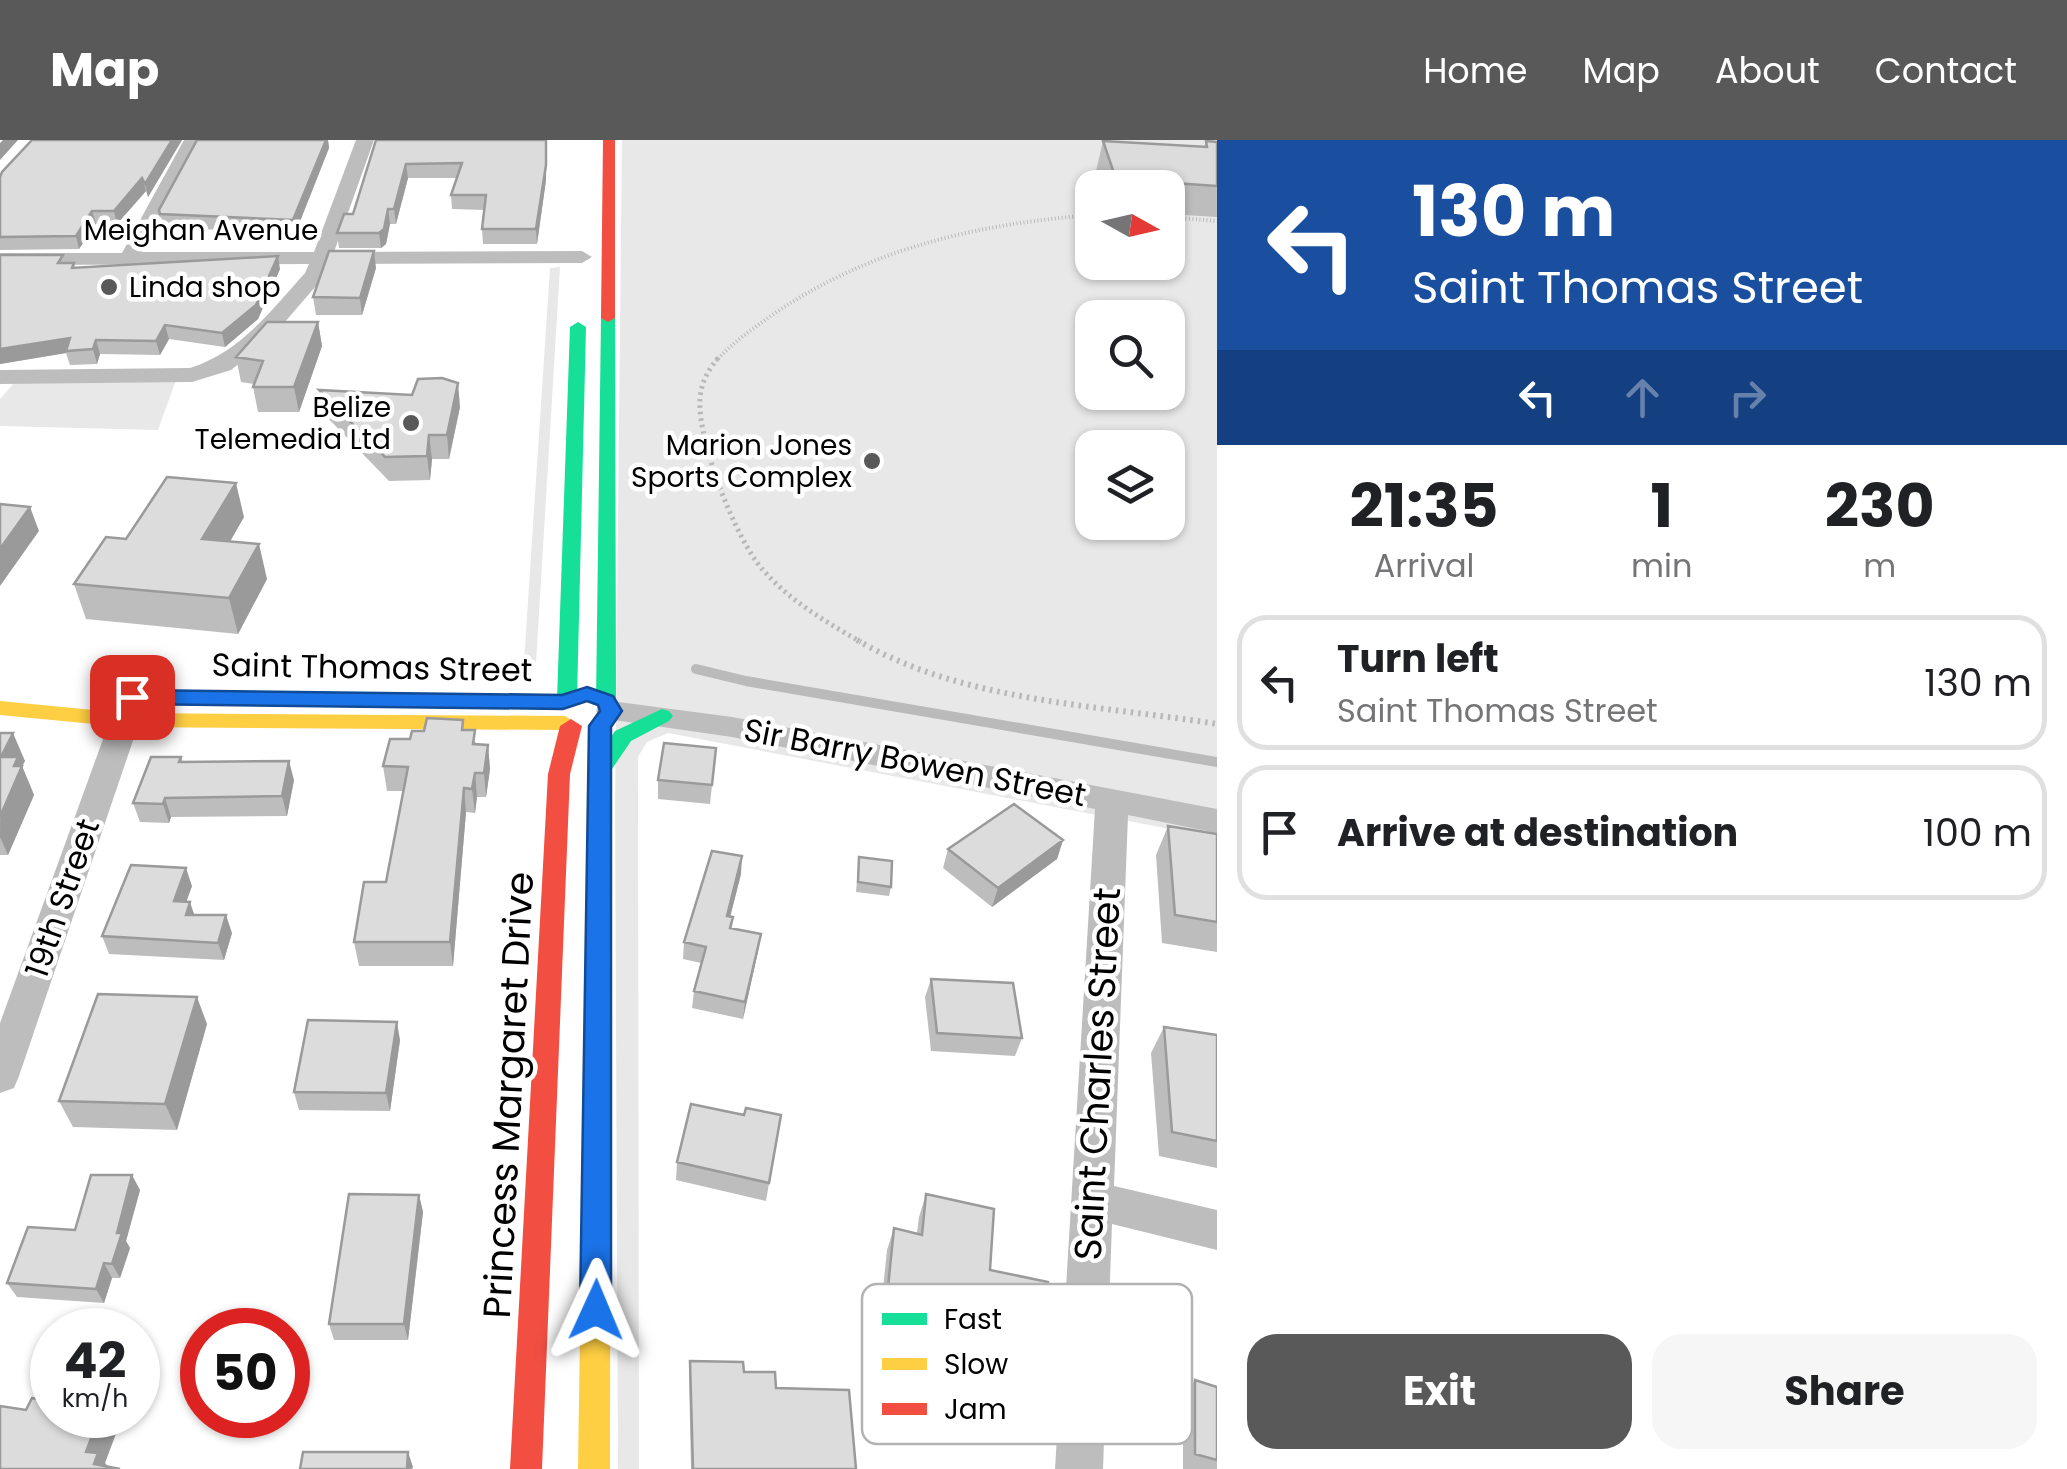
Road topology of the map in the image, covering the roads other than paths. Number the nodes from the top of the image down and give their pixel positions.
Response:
1 (193, 140) edge
2 (365, 140) edge
3 (588, 140) edge
4 (609, 140) edge
5 (585, 194) dead end
6 (583, 230) dead end
7 (323, 256) junction
8 (0, 258) edge
9 (130, 258) junction
10 (581, 276) junction
11 (0, 377) edge
12 (0, 692) edge
13 (566, 713) junction
14 (606, 713) junction
15 (662, 716) junction
16 (124, 720) junction
17 (602, 766) junction
18 (1112, 800) junction
19 (1217, 820) edge
20 (16, 987) edge
21 (0, 1076) edge
22 (1090, 1199) junction
23 (1217, 1230) edge
24 (1086, 1284) edge
25 (1079, 1444) edge
26 (526, 1469) edge
27 (594, 1469) edge
28 (1078, 1469) edge

1 - 9 street
2 - 7 street
3 - 5 main road
4 - 14 main road
6 - 10 main road, Princess Margaret Drive
7 - 9 street, Meighan Avenue
7 - 10 street, Meighan Avenue
7 - 11 street
8 - 9 street, Meighan Avenue
10 - 13 main road, Princess Margaret Drive
12 - 13 main road, Saint Thomas Street
12 - 16 main road, Saint Thomas Street
13 - 14 main road
13 - 14 main road
13 - 16 main road, Saint Thomas Street
13 - 26 main road, Princess Margaret Drive
14 - 15 street, Sir Barry Bowen Street
14 - 17 main road
15 - 17 main road
15 - 18 street, Sir Barry Bowen Street
16 - 20 street, 19th Street
17 - 27 main road
18 - 19 street, Sir Barry Bowen Street
18 - 22 street, Saint Charles Street
20 - 21 street, 19th Street
22 - 23 street
22 - 24 street, Saint Charles Street
25 - 28 street, Saint Charles Street

